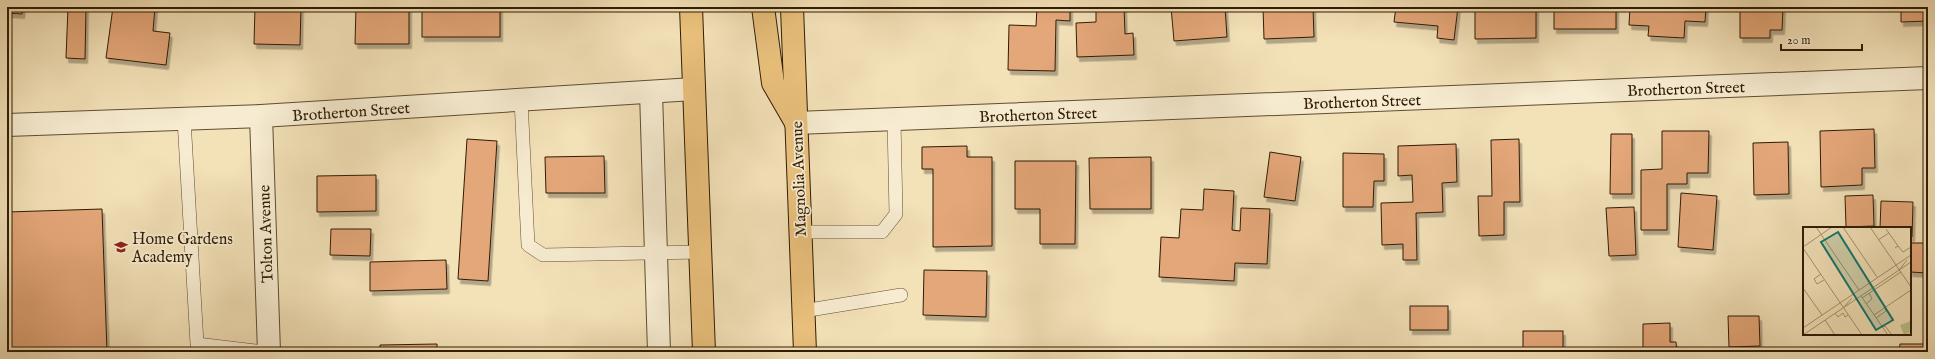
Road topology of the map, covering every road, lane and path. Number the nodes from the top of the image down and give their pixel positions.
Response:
1 (691, 7) edge
2 (763, 7) edge
3 (792, 7) edge
4 (1928, 78) edge
5 (694, 89) junction
6 (651, 92) junction
7 (521, 100) junction
8 (261, 116) junction
9 (184, 119) junction
10 (894, 120) junction
11 (796, 123) junction
12 (7, 125) edge
13 (800, 232) junction
14 (700, 252) junction
15 (656, 253) junction
16 (901, 295) dead end
17 (803, 311) junction
18 (264, 352) edge
19 (268, 352) edge
20 (659, 352) edge
21 (704, 352) edge
22 (805, 352) edge

1 - 5 main road
2 - 11 main road
3 - 11 main road, Magnolia Avenue
4 - 10 street, Brotherton Street
5 - 6 street, Brotherton Street
5 - 14 main road
6 - 7 street, Brotherton Street
6 - 15 street
7 - 8 street, Brotherton Street
7 - 15 lane
8 - 9 street, Brotherton Street
8 - 19 street, Tolton Avenue
9 - 12 street, Brotherton Street
9 - 18 lane
10 - 11 street, Brotherton Street
10 - 13 lane
11 - 13 main road, Magnolia Avenue
13 - 17 main road, Magnolia Avenue
14 - 15 lane
14 - 21 main road
15 - 20 street
16 - 17 lane
17 - 22 main road, Magnolia Avenue

